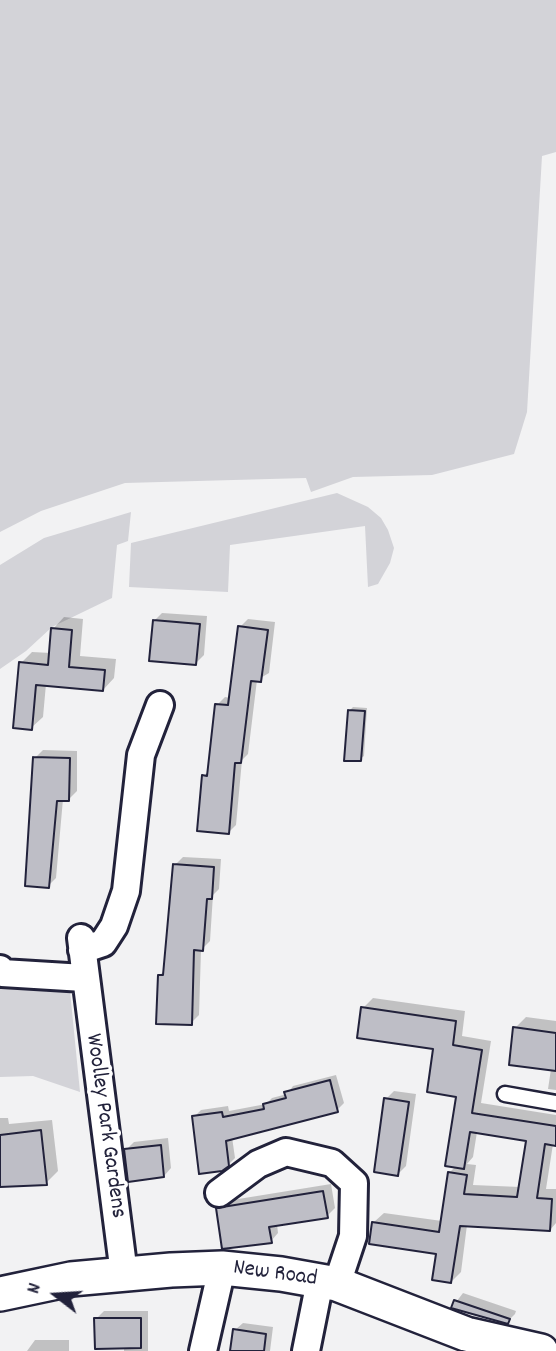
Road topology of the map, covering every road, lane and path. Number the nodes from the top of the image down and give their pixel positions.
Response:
1 (160, 705) dead end
2 (0, 969) edge
3 (85, 978) junction
4 (505, 1094) dead end
5 (556, 1103) edge
6 (219, 1193) dead end
7 (222, 1268) junction
8 (124, 1274) junction
9 (328, 1282) junction
10 (0, 1294) edge
11 (203, 1351) edge
12 (306, 1351) edge
13 (541, 1351) edge

1 - 3 street, Woolley Park Gardens
2 - 3 street
3 - 8 street, Woolley Park Gardens
4 - 5 lane
6 - 9 street
7 - 8 street, New Road
7 - 9 street, New Road
7 - 11 street
8 - 10 street, New Road
9 - 12 street
9 - 13 street, New Road

